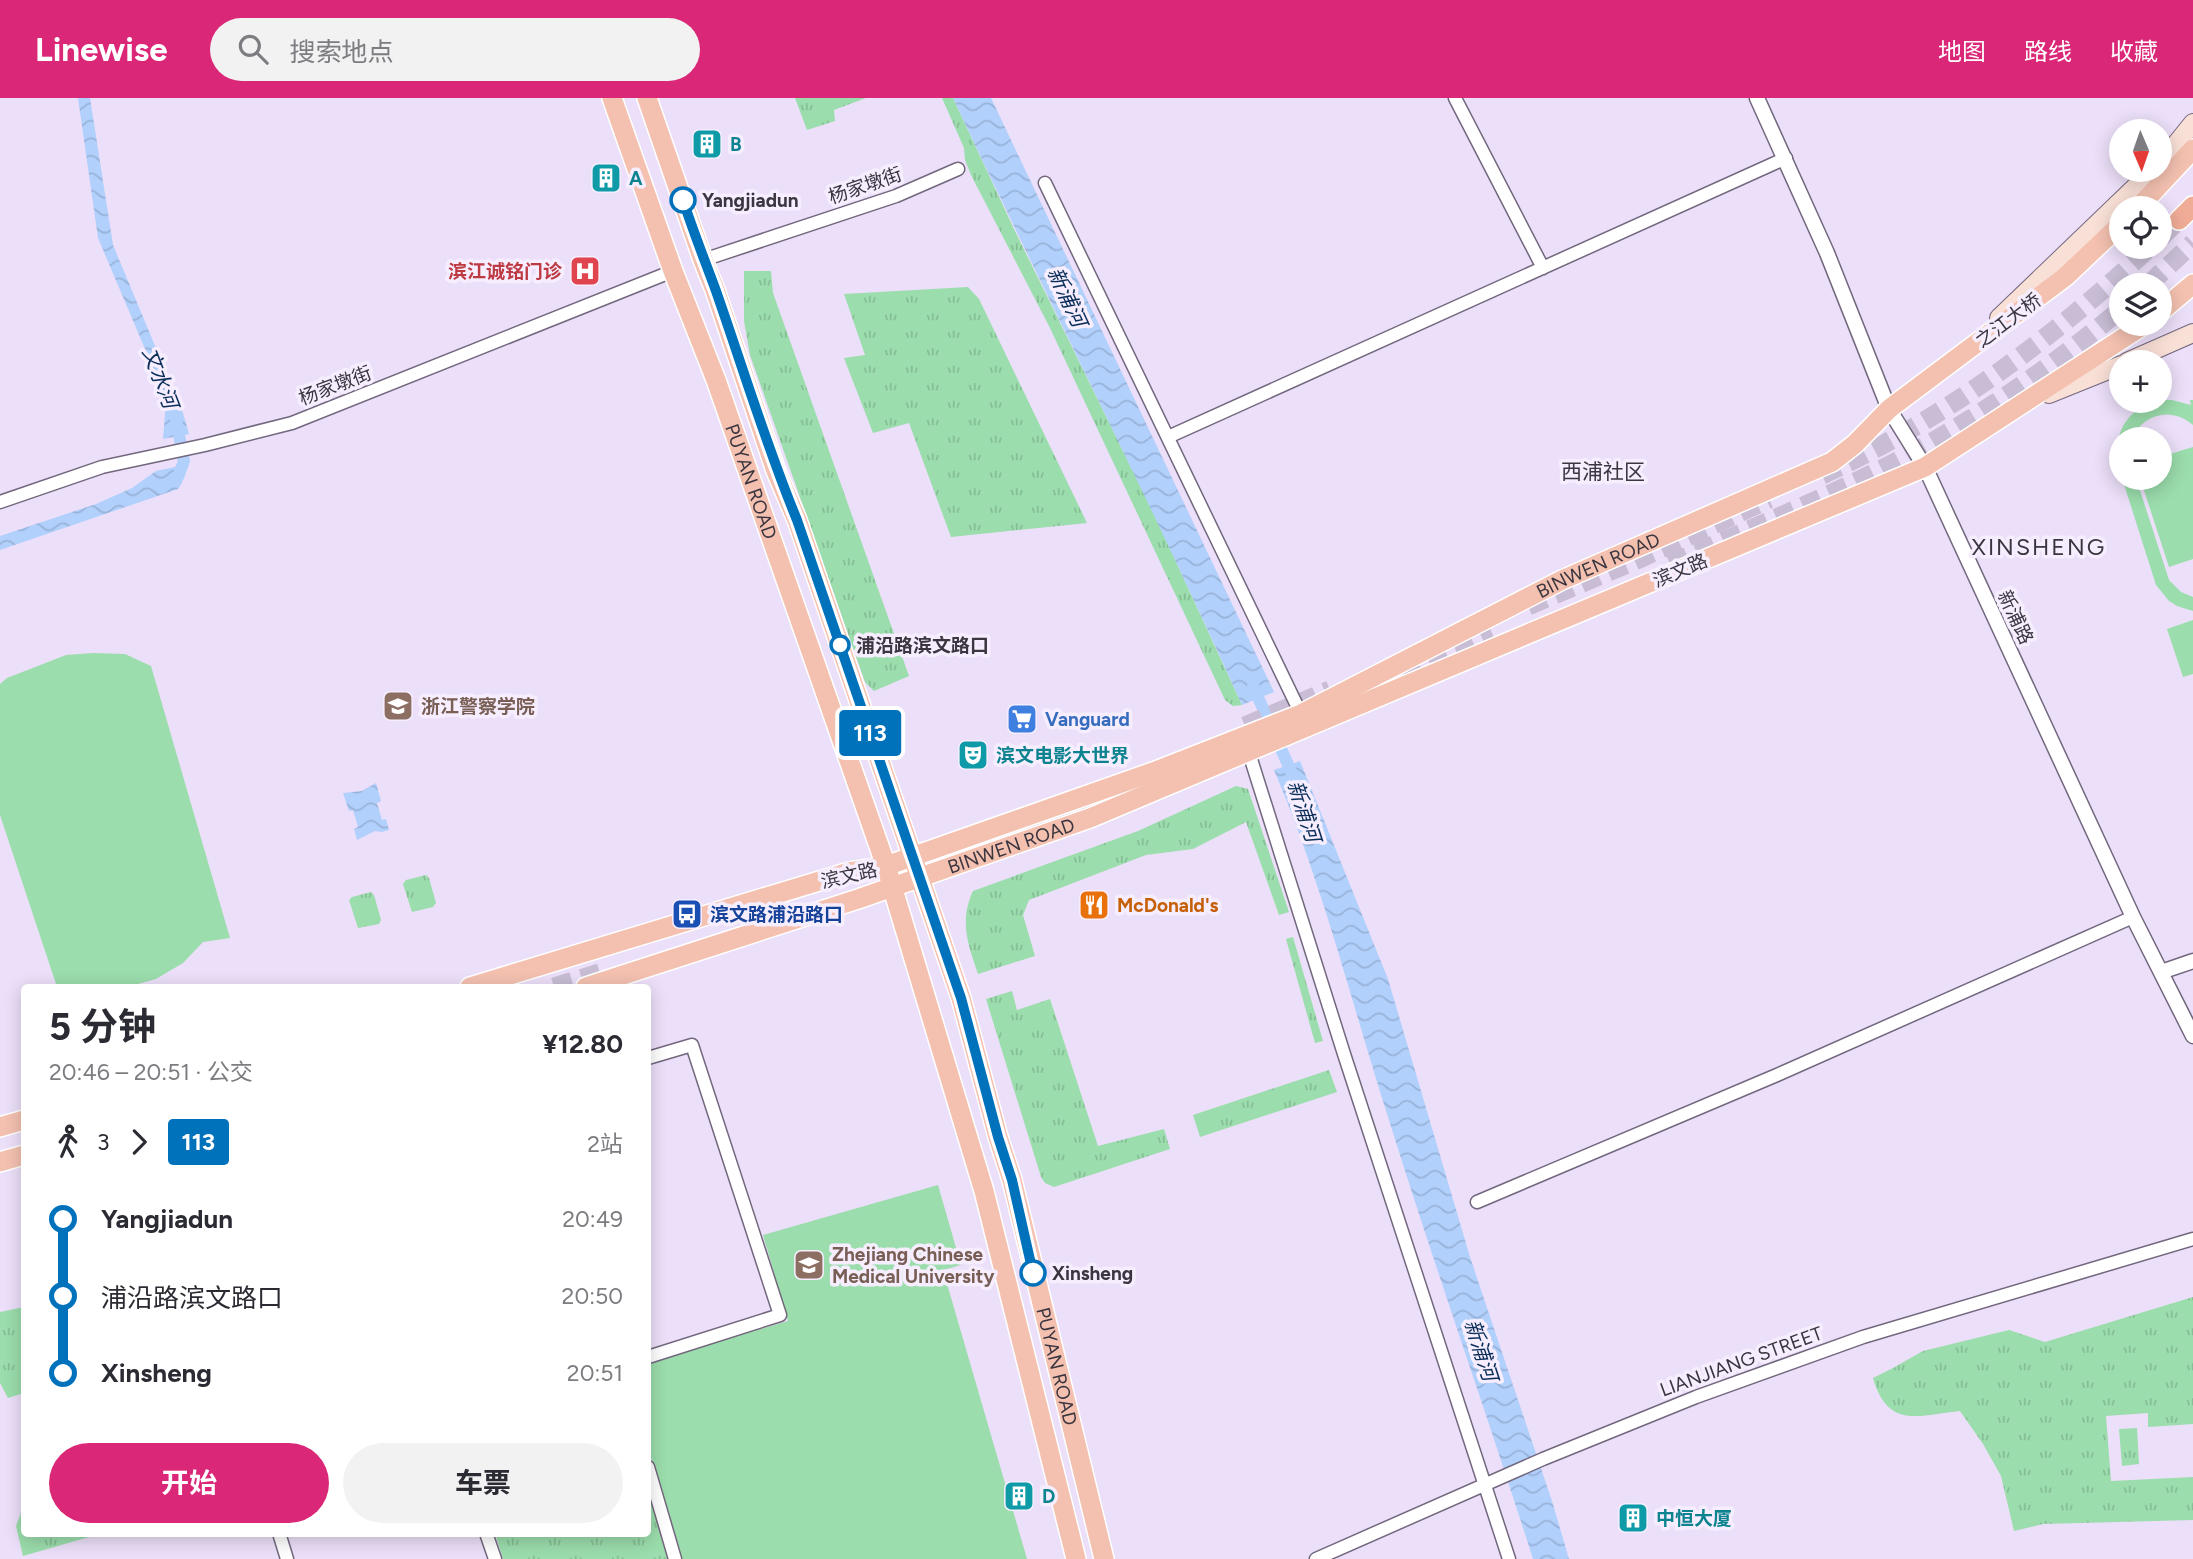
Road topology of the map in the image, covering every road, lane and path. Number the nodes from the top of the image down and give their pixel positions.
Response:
1 (612, 98) edge
2 (647, 98) edge
3 (1455, 98) edge
4 (1758, 98) edge
5 (2193, 123) edge
6 (2172, 149) edge
7 (2193, 149) edge
8 (1786, 158) junction
9 (958, 169) dead end
10 (2140, 182) edge
11 (1045, 183) dead end
12 (2149, 196) edge
13 (2193, 200) edge
14 (2186, 213) tunnel mouth
15 (2109, 235) edge
16 (703, 260) junction
17 (1543, 268) junction
18 (673, 271) junction
19 (2193, 284) edge
20 (2172, 302) edge
21 (2193, 333) edge
22 (2128, 336) edge
23 (2154, 350) edge
24 (1955, 360) junction
25 (2109, 370) edge
26 (1889, 409) junction
27 (1994, 424) junction
28 (1168, 437) junction
29 (1925, 467) junction
30 (0, 502) edge
31 (1303, 722) junction
32 (1239, 751) junction
33 (913, 857) junction
34 (886, 866) junction
35 (920, 877) junction
36 (891, 888) junction
37 (2133, 917) junction
38 (2193, 961) edge
39 (2161, 972) junction
40 (480, 984) edge
41 (595, 984) tunnel mouth
42 (2193, 1036) edge
43 (651, 1057) edge
44 (21, 1120) edge
45 (0, 1127) edge
46 (21, 1156) edge
47 (0, 1162) edge
48 (1477, 1202) dead end
49 (2193, 1239) edge
50 (651, 1356) edge
51 (651, 1476) edge
52 (1489, 1484) junction
53 (280, 1537) edge
54 (487, 1537) edge
55 (287, 1559) edge
56 (495, 1559) edge
57 (676, 1559) edge
58 (1076, 1559) edge
59 (1104, 1559) edge
60 (1317, 1559) edge
61 (1509, 1559) edge

1 - 18 main road, PUYAN ROAD
2 - 16 main road, PUYAN ROAD
3 - 17 street
4 - 8 street, 新浦路
5 - 6 main road
7 - 12 main road
8 - 17 street
8 - 26 street, 新浦路
9 - 16 street, 杨家墩街
10 - 24 main road
11 - 28 street
13 - 14 main road
15 - 24 main road, 之江大桥
16 - 33 main road, PUYAN ROAD
17 - 28 street
18 - 30 street, 杨家墩街
18 - 34 main road, PUYAN ROAD
19 - 20 main road
21 - 23 main road
22 - 27 main road
24 - 26 main road, 之江大桥
25 - 27 main road, 滨文路
26 - 29 street, 新浦路
26 - 31 main road, BINWEN ROAD
27 - 29 main road, 滨文路
28 - 31 street
29 - 31 main road, 滨文路
29 - 37 street, 新浦路
31 - 32 main road, 滨文路
32 - 33 main road, 滨文路
32 - 35 main road, BINWEN ROAD
32 - 52 street
33 - 34 main road, 滨文路
33 - 35 main road, PUYAN ROAD
34 - 36 main road, PUYAN ROAD
34 - 40 main road, 滨文路
35 - 36 main road, BINWEN ROAD
35 - 59 main road, PUYAN ROAD
36 - 41 main road, BINWEN ROAD
36 - 58 main road, PUYAN ROAD
37 - 39 street, 新浦路
37 - 48 street
38 - 39 street
39 - 42 street, 新浦路
43 - 50 street
44 - 45 main road
46 - 47 main road
49 - 52 street, LIANJIANG STREET
51 - 57 street
52 - 60 street, LIANJIANG STREET
52 - 61 street
53 - 55 street
54 - 56 street

